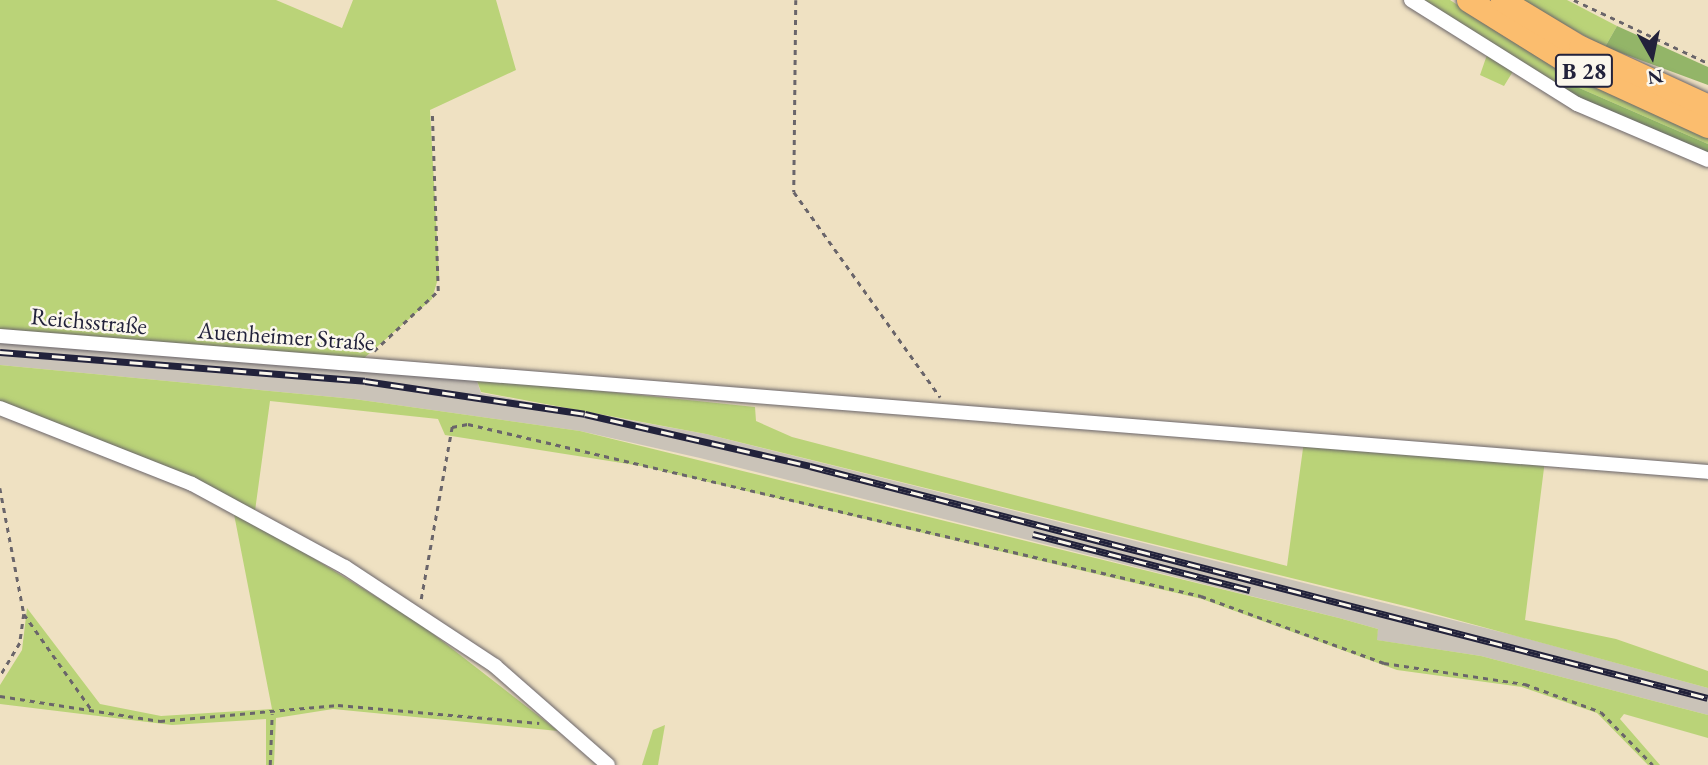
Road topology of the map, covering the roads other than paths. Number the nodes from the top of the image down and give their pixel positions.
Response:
1 (1411, 0) edge
2 (1468, 0) edge
3 (1502, 0) edge
4 (1630, 72) junction
5 (1708, 93) edge
6 (1708, 106) edge
7 (1708, 126) edge
8 (1708, 160) edge
9 (0, 336) edge
10 (174, 351) joint
11 (0, 408) edge
12 (1708, 472) edge
13 (608, 765) edge

1 - 8 street
2 - 7 highway, B 28
3 - 4 highway, B 28
4 - 5 highway
4 - 6 highway, B 28
9 - 10 street, Reichsstraße
10 - 12 street, Auenheimer Straße
11 - 13 street

